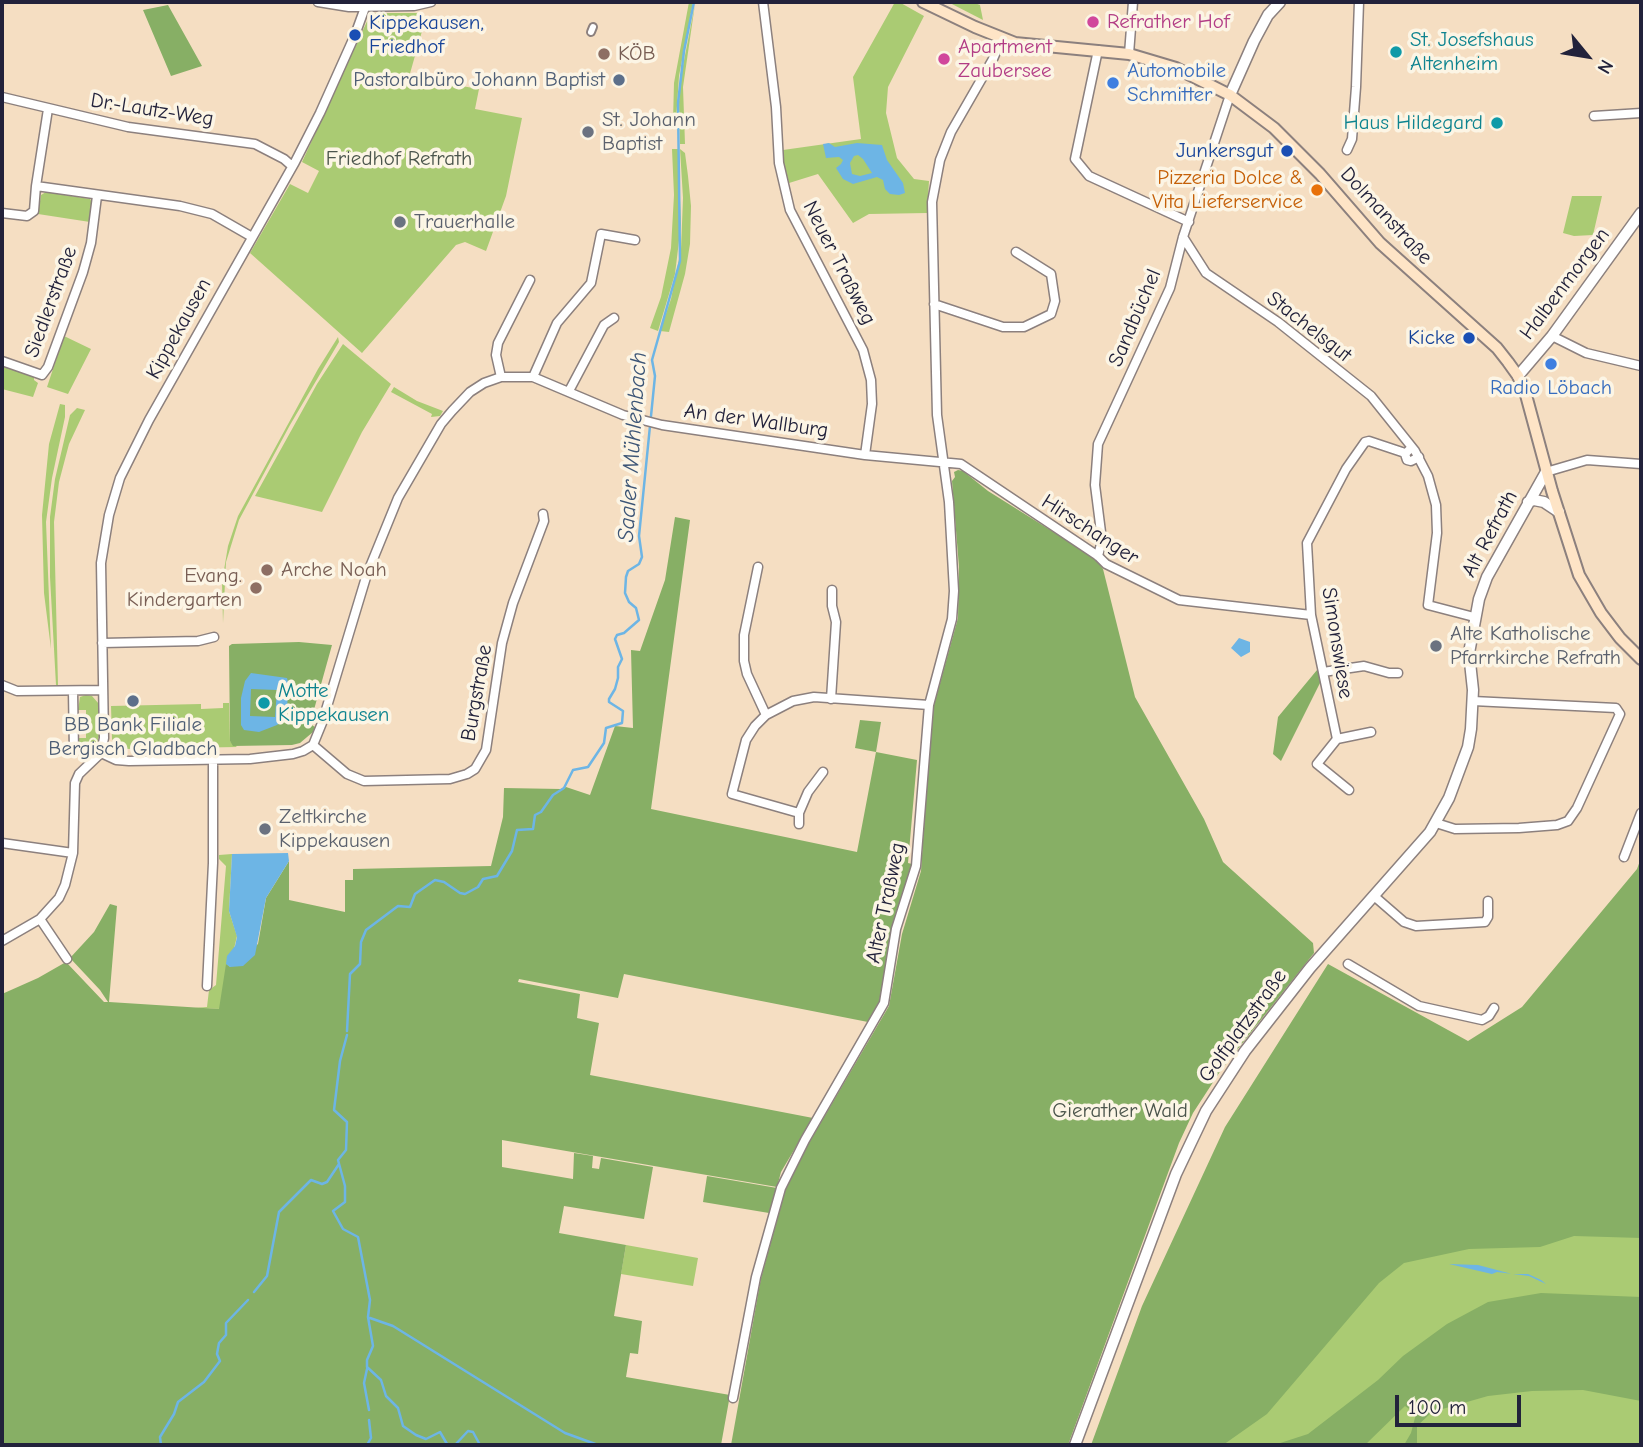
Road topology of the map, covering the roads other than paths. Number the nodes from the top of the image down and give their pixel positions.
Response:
1 (318, 2) edge
2 (431, 2) edge
3 (763, 2) edge
4 (923, 2) edge
5 (1133, 2) edge
6 (1280, 2) edge
7 (1359, 2) edge
8 (366, 4) edge
9 (1002, 38) junction
10 (1098, 50) junction
11 (1129, 54) junction
12 (1230, 95) junction
13 (2, 97) edge
14 (48, 109) junction
15 (1641, 113) edge
16 (1594, 116) dead end
17 (1348, 149) dead end
18 (292, 166) junction
19 (36, 186) junction
20 (97, 196) junction
21 (2, 213) edge
22 (1641, 213) edge
23 (1189, 222) junction
24 (252, 237) junction
25 (1183, 237) junction
26 (635, 240) dead end
27 (1016, 252) dead end
28 (530, 280) dead end
29 (934, 304) junction
30 (614, 318) dead end
31 (1552, 336) junction
32 (2, 361) edge
33 (1641, 366) edge
34 (1518, 376) junction
35 (501, 377) junction
36 (533, 377) junction
37 (569, 391) junction
38 (1409, 450) junction
39 (865, 455) junction
40 (944, 462) junction
41 (1641, 464) edge
42 (1546, 472) junction
43 (1528, 502) junction
44 (1559, 512) junction
45 (543, 514) dead end
46 (1098, 556) junction
47 (758, 567) dead end
48 (832, 590) dead end
49 (1311, 615) junction
50 (1474, 617) junction
51 (214, 637) dead end
52 (102, 643) junction
53 (1641, 659) edge
54 (1322, 672) junction
55 (1398, 673) dead end
56 (2, 685) edge
57 (103, 690) junction
58 (73, 691) junction
59 (831, 699) junction
60 (1473, 701) junction
61 (929, 705) junction
62 (766, 715) junction
63 (1371, 732) dead end
64 (1337, 740) junction
65 (313, 745) junction
66 (74, 752) dead end
67 (101, 753) junction
68 (213, 759) junction
69 (823, 772) dead end
70 (1349, 790) dead end
71 (799, 813) junction
72 (1641, 813) edge
73 (799, 824) dead end
74 (1436, 824) junction
75 (2, 843) edge
76 (73, 853) junction
77 (1624, 857) dead end
78 (1374, 896) junction
79 (1488, 901) dead end
80 (40, 919) junction
81 (2, 941) edge
82 (67, 959) dead end
83 (1348, 964) dead end
84 (207, 986) dead end
85 (1494, 1009) dead end
86 (733, 1398) dead end
87 (1075, 1445) edge

1 - 8 street
2 - 8 street
3 - 39 street, Neuer Traßweg
4 - 9 main road, Dolmanstraße
5 - 11 street
6 - 12 street
7 - 17 street
8 - 18 street, Kippekausen
9 - 10 main road, Dolmanstraße
9 - 29 street, Alter Traßweg
10 - 11 main road, Dolmanstraße
10 - 23 street
11 - 12 main road, Dolmanstraße
12 - 23 street, Sandbüchel
12 - 34 main road, Dolmanstraße
13 - 14 street, Dr.-Lautz-Weg
14 - 18 street, Dr.-Lautz-Weg
14 - 19 street
15 - 16 street
18 - 24 street, Kippekausen
19 - 20 street
19 - 21 street
20 - 24 street
20 - 32 street, Siedlerstraße
22 - 31 street, Halbenmorgen
23 - 25 street, Sandbüchel
24 - 52 street, Kippekausen
25 - 38 street, Stachelsgut
25 - 46 street, Sandbüchel
26 - 36 street
27 - 29 street
28 - 35 street
29 - 40 street, Alter Traßweg
30 - 37 street
31 - 33 street
31 - 34 street, Halbenmorgen
34 - 42 main road, Dolmanstraße
35 - 36 street, An der Wallburg
35 - 65 street, An der Wallburg
36 - 37 street, An der Wallburg
37 - 39 street, An der Wallburg
38 - 49 street, Simonswiese
38 - 50 street, Stachelsgut
39 - 40 street, An der Wallburg
40 - 46 street, Hirschanger
40 - 61 street, Alter Traßweg
41 - 42 street
42 - 43 street, Alt Refrath
42 - 44 main road, Dolmanstraße
43 - 44 street
43 - 50 street, Alt Refrath
44 - 53 main road, Dolmanstraße
45 - 65 street, Burgstraße
46 - 49 street, Hirschanger
47 - 62 street
48 - 59 street
49 - 54 street, Simonswiese
50 - 60 street, Alt Refrath
51 - 52 street
52 - 57 street, Kippekausen
54 - 55 street
54 - 64 street, Simonswiese
56 - 58 street
57 - 58 street
57 - 67 street, Kippekausen
58 - 66 street
59 - 61 street
59 - 62 street
60 - 74 street, Golfplatzstraße
60 - 74 street
61 - 86 street, Alter Traßweg
62 - 71 street
63 - 64 street
64 - 70 street
65 - 68 street
67 - 68 street
67 - 76 street
68 - 84 street
69 - 71 street
71 - 73 street
72 - 77 street
74 - 78 street, Golfplatzstraße
75 - 76 street
76 - 80 street
78 - 79 street
78 - 87 street, Golfplatzstraße
80 - 81 street
80 - 82 street
83 - 85 street

